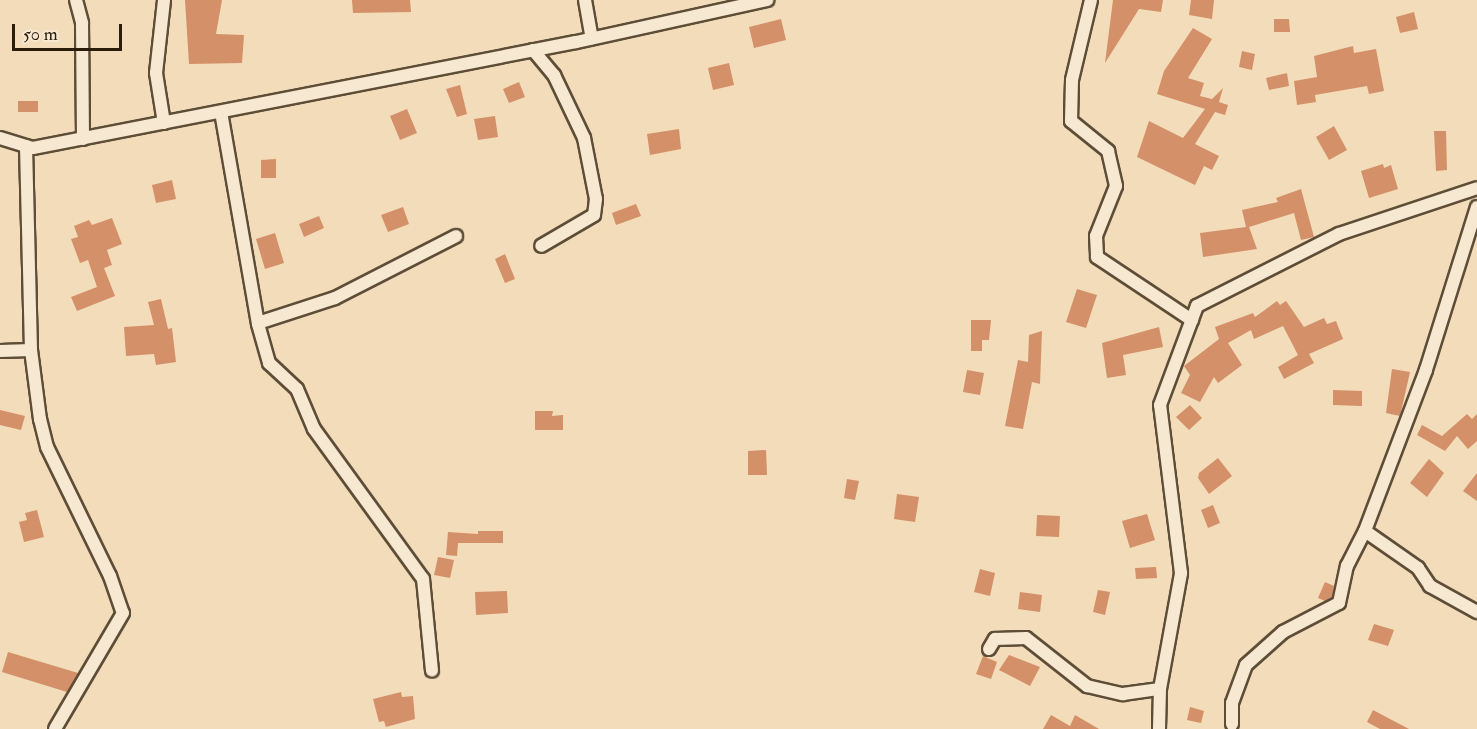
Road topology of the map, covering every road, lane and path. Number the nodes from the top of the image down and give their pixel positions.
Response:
1 (76, 0) edge
2 (164, 0) edge
3 (585, 0) edge
4 (767, 0) edge
5 (1091, 0) edge
6 (592, 38) junction
7 (533, 50) junction
8 (221, 111) junction
9 (164, 123) junction
10 (0, 138) edge
11 (83, 139) junction
12 (26, 146) junction
13 (1477, 188) edge
14 (1477, 207) edge
15 (456, 236) dead end
16 (541, 246) dead end
17 (1192, 320) junction
18 (258, 323) junction
19 (31, 350) junction
20 (0, 351) edge
21 (1365, 531) junction
22 (1477, 612) edge
23 (989, 649) dead end
24 (432, 671) dead end
25 (1160, 689) junction
26 (1232, 724) dead end
27 (55, 729) edge
28 (1159, 729) edge

1 - 11 street
2 - 9 street
3 - 6 street
4 - 6 street
5 - 17 street
6 - 7 street
7 - 8 street
7 - 16 street
8 - 9 street
8 - 18 street
9 - 11 street
10 - 12 street
11 - 12 street
12 - 19 street
13 - 17 street
14 - 21 street
15 - 18 street
17 - 25 street
18 - 24 street
19 - 20 street
19 - 27 street
21 - 22 street
21 - 26 street
23 - 25 street
25 - 28 street

